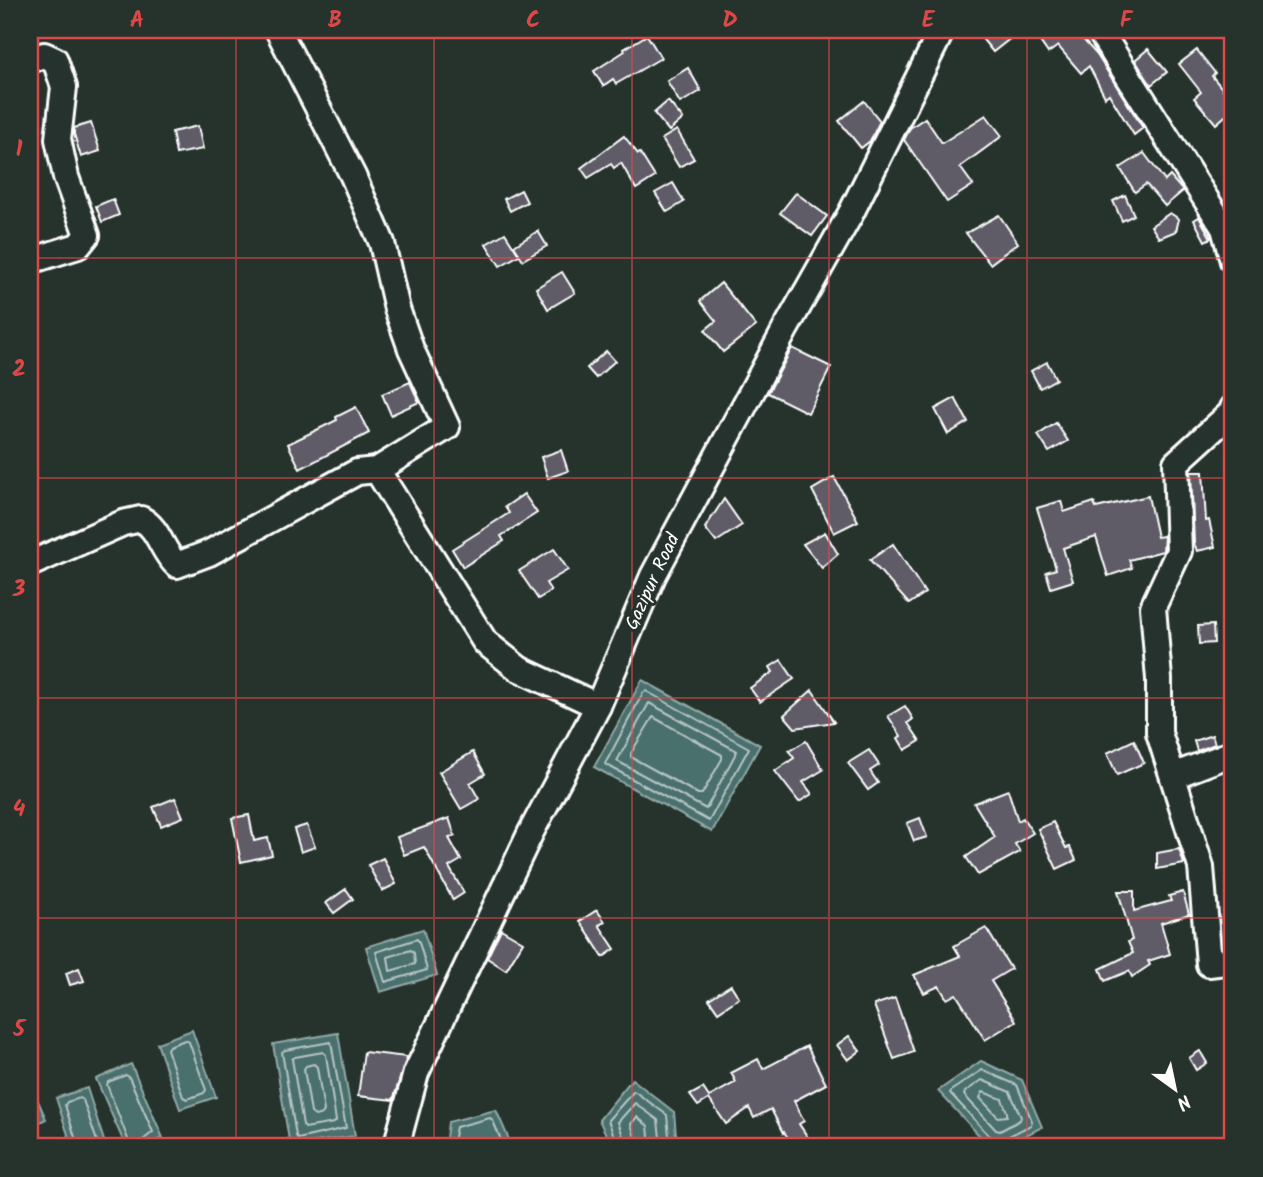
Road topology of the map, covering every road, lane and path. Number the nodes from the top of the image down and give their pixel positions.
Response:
1 (278, 30) edge
2 (942, 30) edge
3 (1099, 30) edge
4 (30, 60) edge
5 (30, 261) edge
6 (1233, 261) edge
7 (1233, 408) edge
8 (377, 470) junction
9 (30, 564) edge
10 (598, 706) junction
11 (1233, 753) edge
12 (1173, 776) junction
13 (1233, 961) edge
14 (396, 1147) edge

1 - 8 street
2 - 10 street, Gazipur Road
3 - 6 street
4 - 5 street
7 - 12 street
8 - 9 street
8 - 10 street
10 - 14 street, Gazipur Road
11 - 12 street
12 - 13 street

